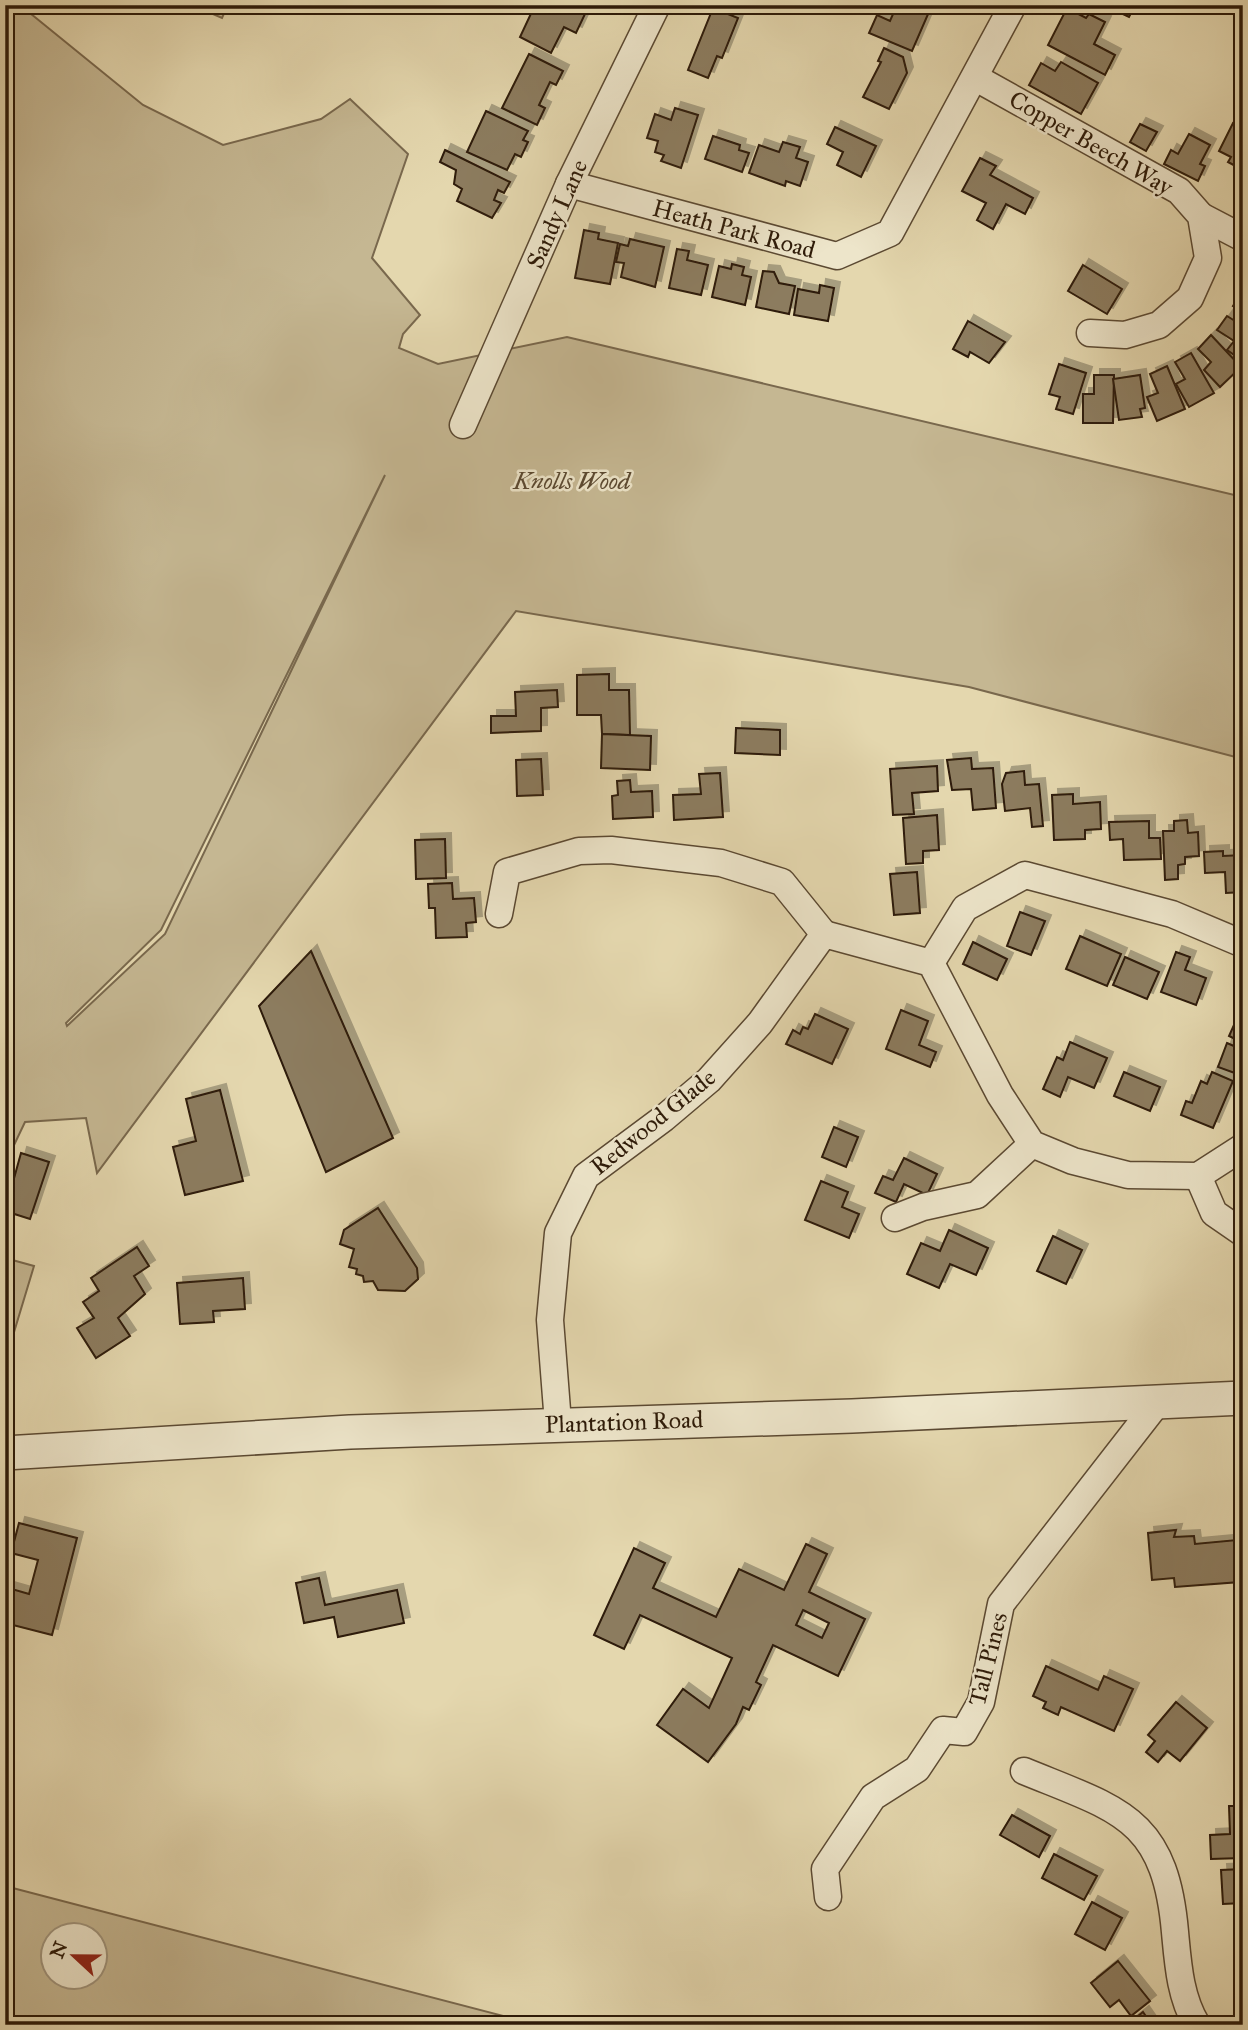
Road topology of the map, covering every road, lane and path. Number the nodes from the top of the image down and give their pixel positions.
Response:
1 (657, 5) edge
2 (1013, 5) edge
3 (976, 78) junction
4 (569, 184) junction
5 (1201, 216) junction
6 (1243, 239) edge
7 (1090, 333) dead end
8 (463, 425) dead end
9 (499, 914) dead end
10 (824, 934) junction
11 (1243, 944) edge
12 (931, 963) junction
13 (1032, 1144) junction
14 (1243, 1147) edge
15 (1198, 1176) junction
16 (895, 1218) dead end
17 (1243, 1233) edge
18 (1243, 1398) edge
19 (1158, 1402) junction
20 (558, 1423) junction
21 (5, 1453) edge
22 (1024, 1770) dead end
23 (828, 1897) dead end
24 (1197, 2025) edge

1 - 4 street, Sandy Lane
2 - 3 street, Heath Park Road
3 - 4 street, Heath Park Road
3 - 5 street, Copper Beech Way
4 - 8 street, Sandy Lane
5 - 6 street, Copper Beech Way
5 - 7 street
9 - 10 street
10 - 12 street
10 - 20 street, Redwood Glade
11 - 12 street
12 - 13 street
13 - 15 street
13 - 16 street
14 - 15 street
15 - 17 street
18 - 19 street, Plantation Road
19 - 20 street, Plantation Road
19 - 23 street, Tall Pines
20 - 21 street, Plantation Road
22 - 24 street

